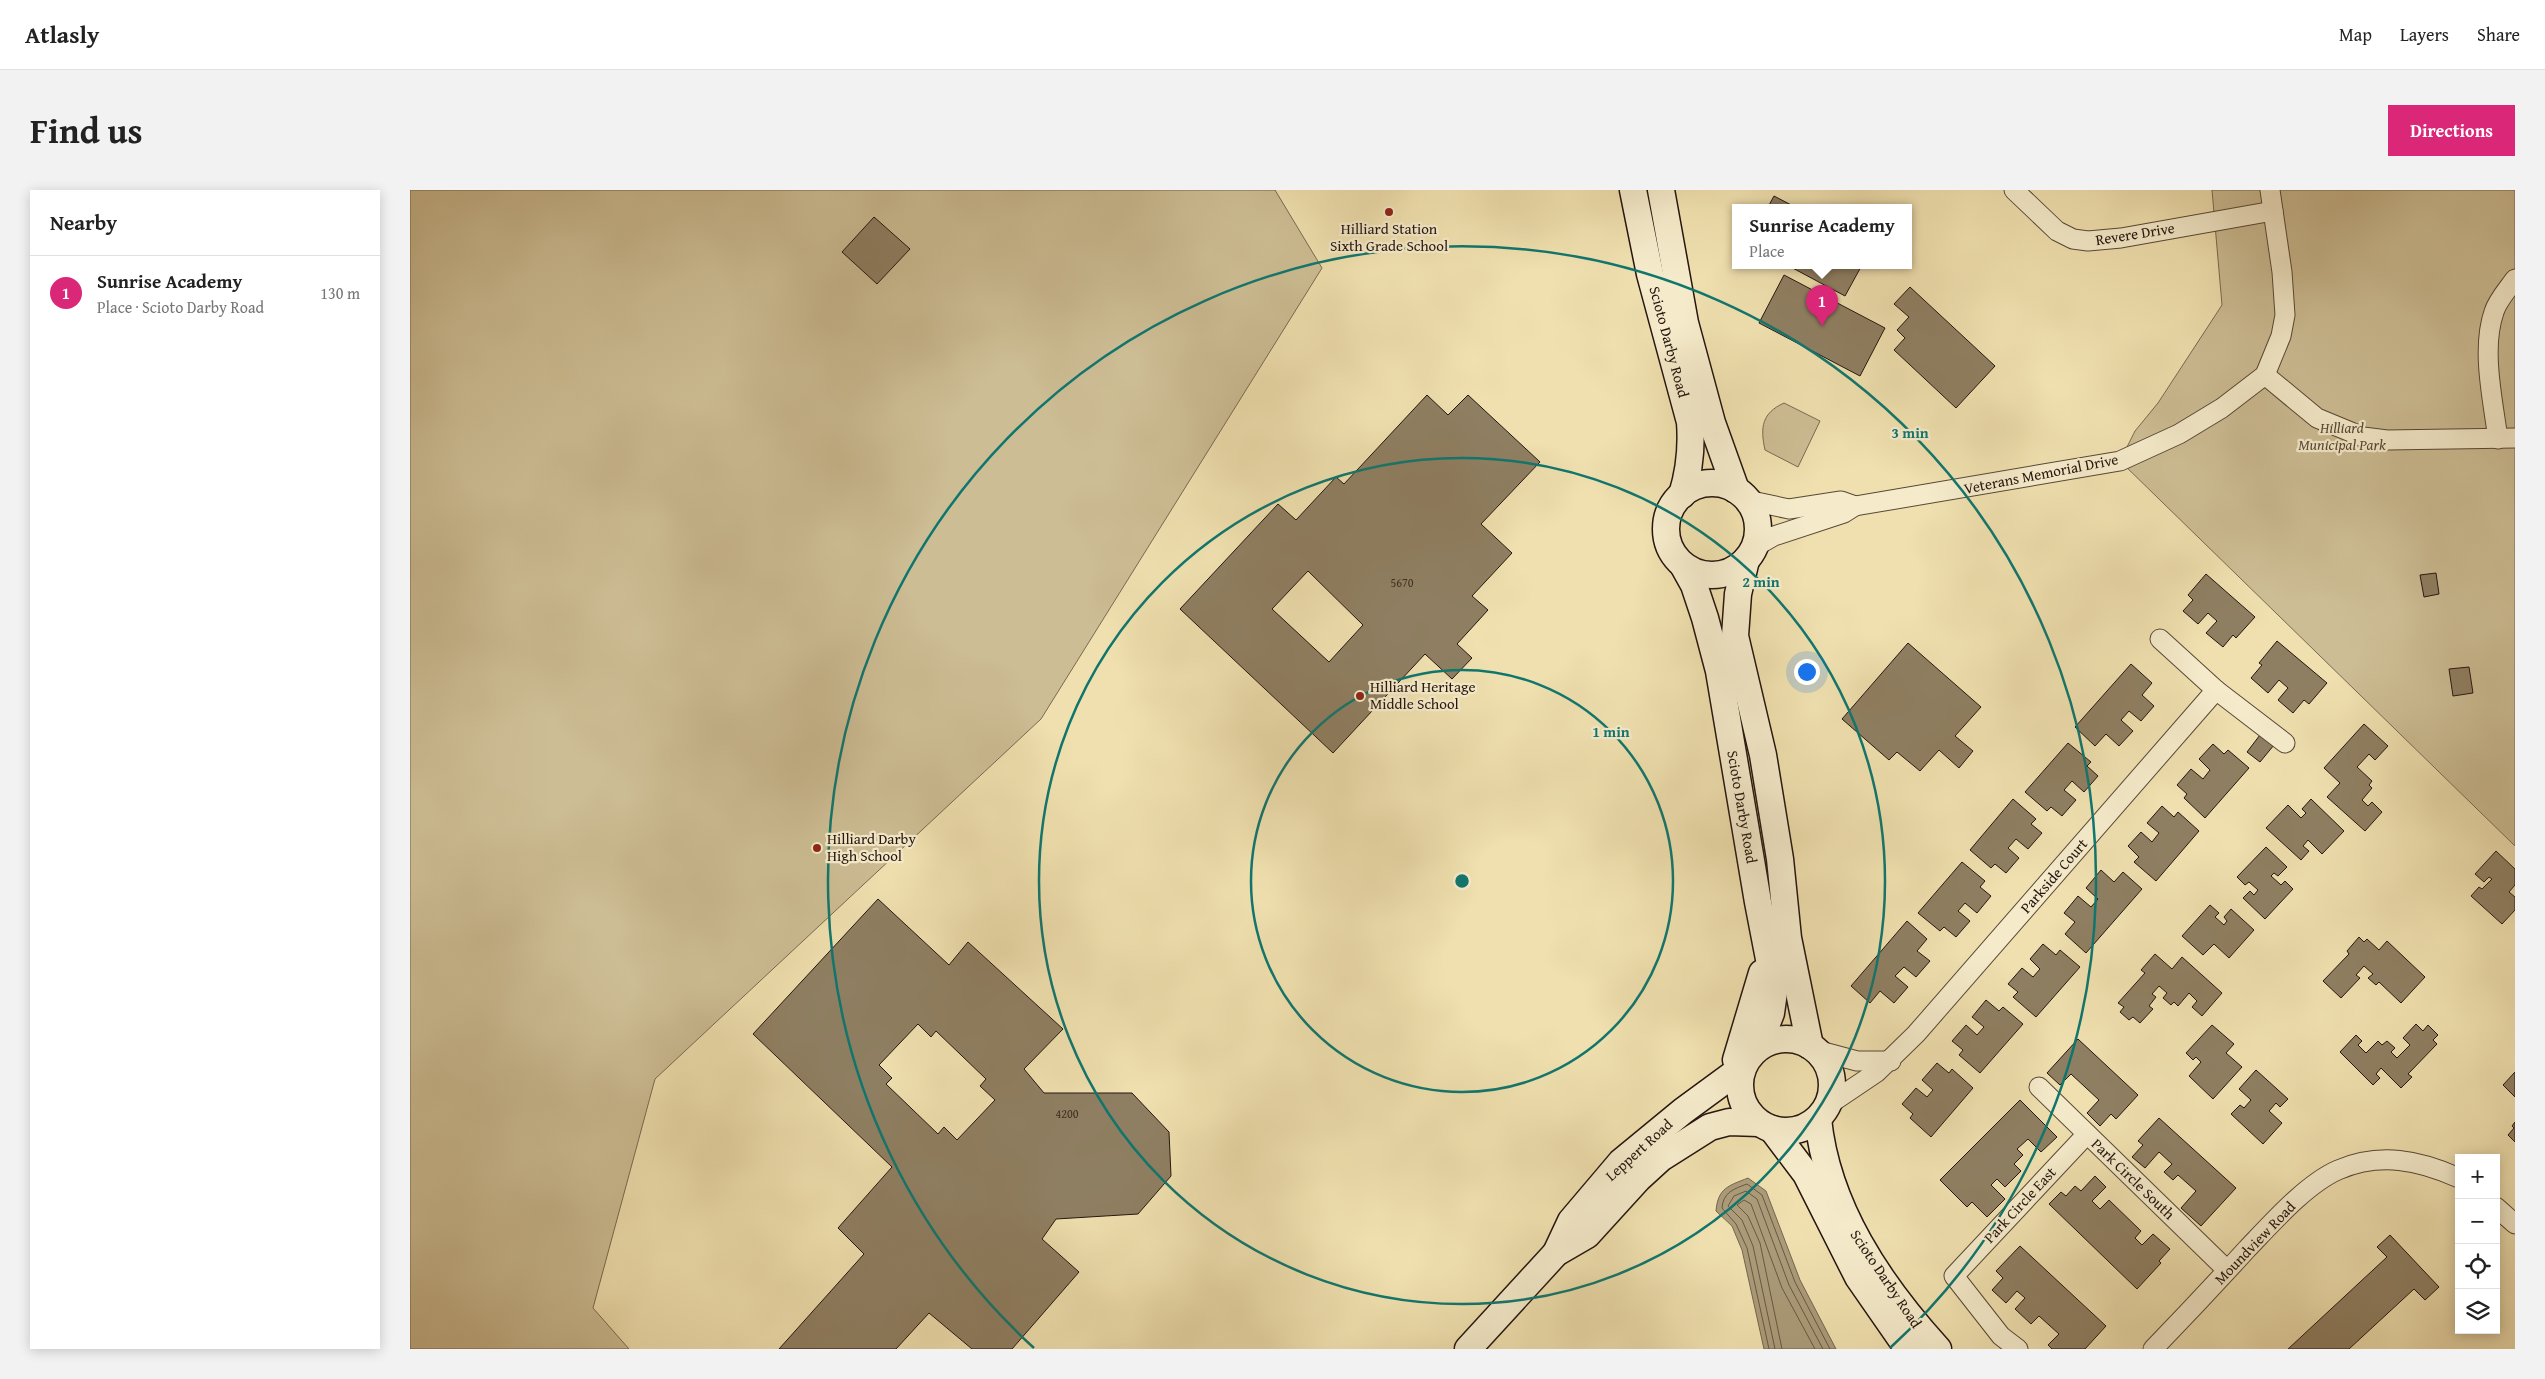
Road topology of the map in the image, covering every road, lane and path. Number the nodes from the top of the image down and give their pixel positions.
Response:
1 (1633, 190) edge
2 (1661, 190) edge
3 (2014, 190) edge
4 (2270, 190) edge
5 (2274, 211) junction
6 (2515, 279) edge
7 (2265, 375) junction
8 (2506, 439) edge
9 (1682, 495) junction
10 (1742, 495) junction
11 (1855, 506) junction
12 (1750, 554) junction
13 (1684, 567) junction
14 (2160, 639) dead end
15 (2216, 690) junction
16 (2285, 743) dead end
17 (1769, 959) junction
18 (1813, 1048) junction
19 (1891, 1060) junction
20 (1744, 1064) junction
21 (2040, 1087) dead end
22 (1823, 1112) junction
23 (1766, 1126) junction
24 (2087, 1134) junction
25 (2455, 1176) edge
26 (2500, 1210) edge
27 (2515, 1224) edge
28 (1556, 1253) junction
29 (2227, 1270) junction
30 (1468, 1349) edge
31 (1908, 1349) edge
32 (1938, 1349) edge
33 (2018, 1349) edge
34 (2153, 1349) edge

1 - 9 main road, Scioto Darby Road
2 - 10 main road, Scioto Darby Road
3 - 5 street, Revere Drive
4 - 5 street
5 - 7 street
6 - 8 street
7 - 8 street
7 - 11 street, Veterans Memorial Drive
9 - 10 main road
9 - 13 main road
10 - 11 street, Veterans Memorial Drive
10 - 12 main road
11 - 12 street, Veterans Memorial Drive
12 - 13 main road
12 - 18 main road, Scioto Darby Road
13 - 17 main road, Scioto Darby Road
14 - 15 street
15 - 16 street
15 - 19 street, Parkside Court
17 - 20 main road
17 - 20 main road, Scioto Darby Road
18 - 19 street
18 - 20 main road
18 - 22 main road
19 - 22 street, Parkside Court
20 - 23 main road
20 - 28 main road, Leppert Road
21 - 24 street, Park Circle South
22 - 23 main road
22 - 32 main road, Scioto Darby Road
23 - 28 main road, Leppert Road
23 - 31 main road, Scioto Darby Road
24 - 29 street, Park Circle South
24 - 33 street, Park Circle East
25 - 29 street, Moundview Road
26 - 27 street
28 - 30 main road, Leppert Road
29 - 34 street, Moundview Road

